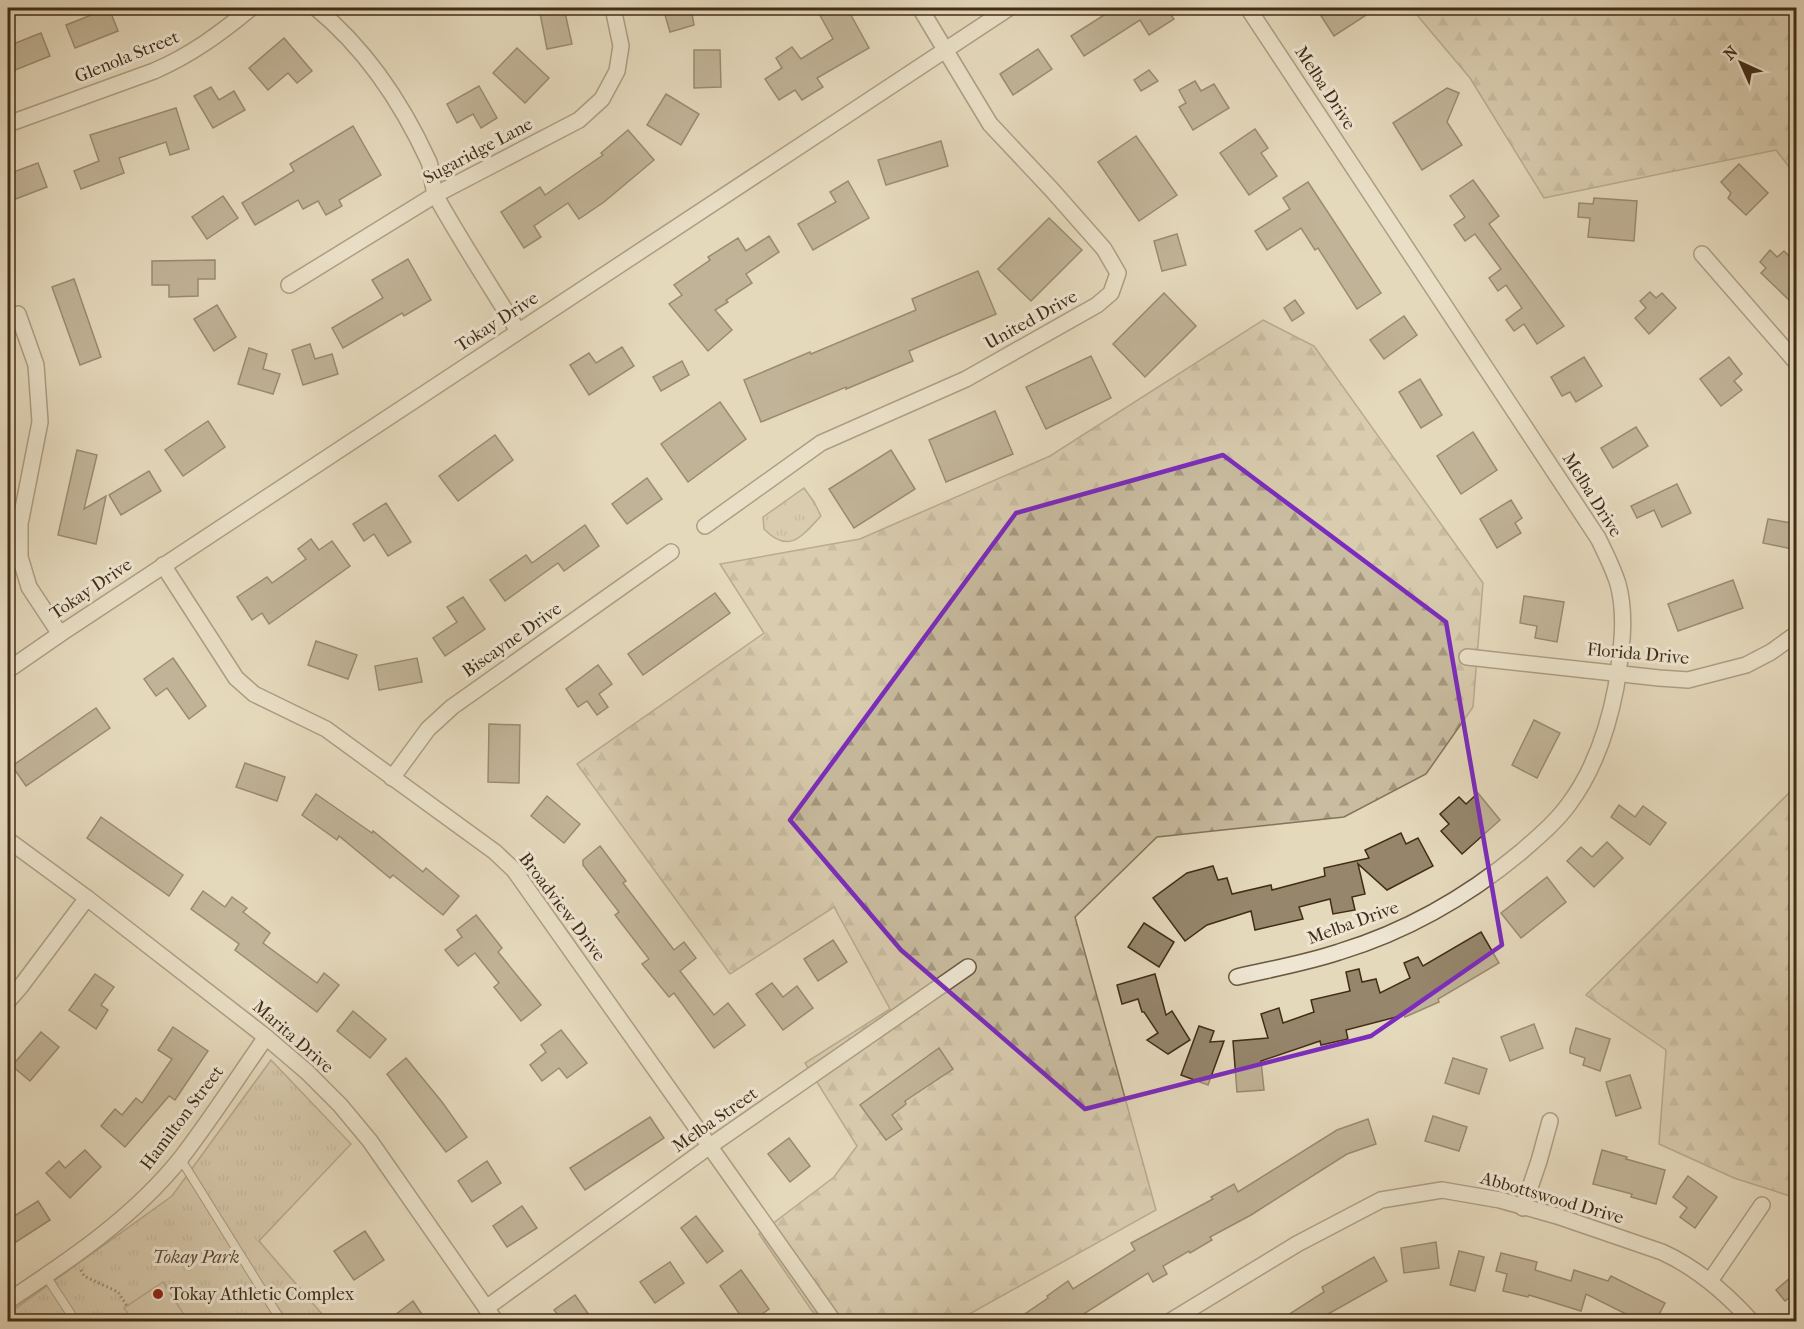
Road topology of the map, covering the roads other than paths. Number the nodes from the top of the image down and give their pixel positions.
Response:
1 (252, 8) edge
2 (316, 8) edge
3 (613, 8) edge
4 (920, 8) edge
5 (1009, 8) edge
6 (1248, 8) edge
7 (945, 50) junction
8 (8, 124) edge
9 (435, 195) junction
10 (1702, 254) dead end
11 (289, 285) dead end
12 (18, 314) dead end
13 (518, 331) junction
14 (1797, 362) edge
15 (705, 526) dead end
16 (671, 552) dead end
17 (163, 565) junction
18 (60, 634) junction
19 (1797, 634) edge
20 (1467, 657) dead end
21 (8, 670) edge
22 (1618, 673) junction
23 (392, 777) junction
24 (8, 840) edge
25 (87, 898) junction
26 (968, 967) dead end
27 (1237, 977) dead end
28 (8, 1001) edge
29 (266, 1037) junction
30 (1550, 1121) dead end
31 (710, 1146) junction
32 (180, 1158) junction
33 (1762, 1205) dead end
34 (1523, 1208) junction
35 (46, 1276) junction
36 (1710, 1281) junction
37 (8, 1301) edge
38 (486, 1308) junction
39 (76, 1322) edge
40 (282, 1322) edge
41 (496, 1322) edge
42 (834, 1322) edge
43 (1169, 1322) edge
44 (1752, 1322) edge

1 - 8 street, Glenola Street
2 - 9 street
3 - 9 street, Sugaridge Lane
4 - 7 street
5 - 7 street, Tokay Drive
6 - 22 street, Melba Drive
7 - 13 street, Tokay Drive
7 - 15 street, United Drive
9 - 11 street, Sugaridge Lane
9 - 13 street
10 - 14 street
12 - 18 street
13 - 17 street, Tokay Drive
16 - 23 street, Biscayne Drive
17 - 18 street, Tokay Drive
17 - 23 street, Broadview Drive
18 - 21 street, Tokay Drive
19 - 22 street, Florida Drive
20 - 22 street, Florida Drive
22 - 27 street, Melba Drive
23 - 31 street, Broadview Drive
24 - 25 street, Marita Drive
25 - 28 street
25 - 29 street, Marita Drive
26 - 31 street, Melba Street
29 - 32 street, Hamilton Street
29 - 38 street, Marita Drive
30 - 34 street
31 - 38 street, Melba Street
31 - 42 street, Broadview Drive
32 - 35 street, Hamilton Street
32 - 40 lane
33 - 36 street
34 - 36 street, Abbottswood Drive
34 - 43 street, Abbottswood Drive
35 - 37 street, Hamilton Street
35 - 39 lane
36 - 44 street, Abbottswood Drive
38 - 41 street, Marita Drive

